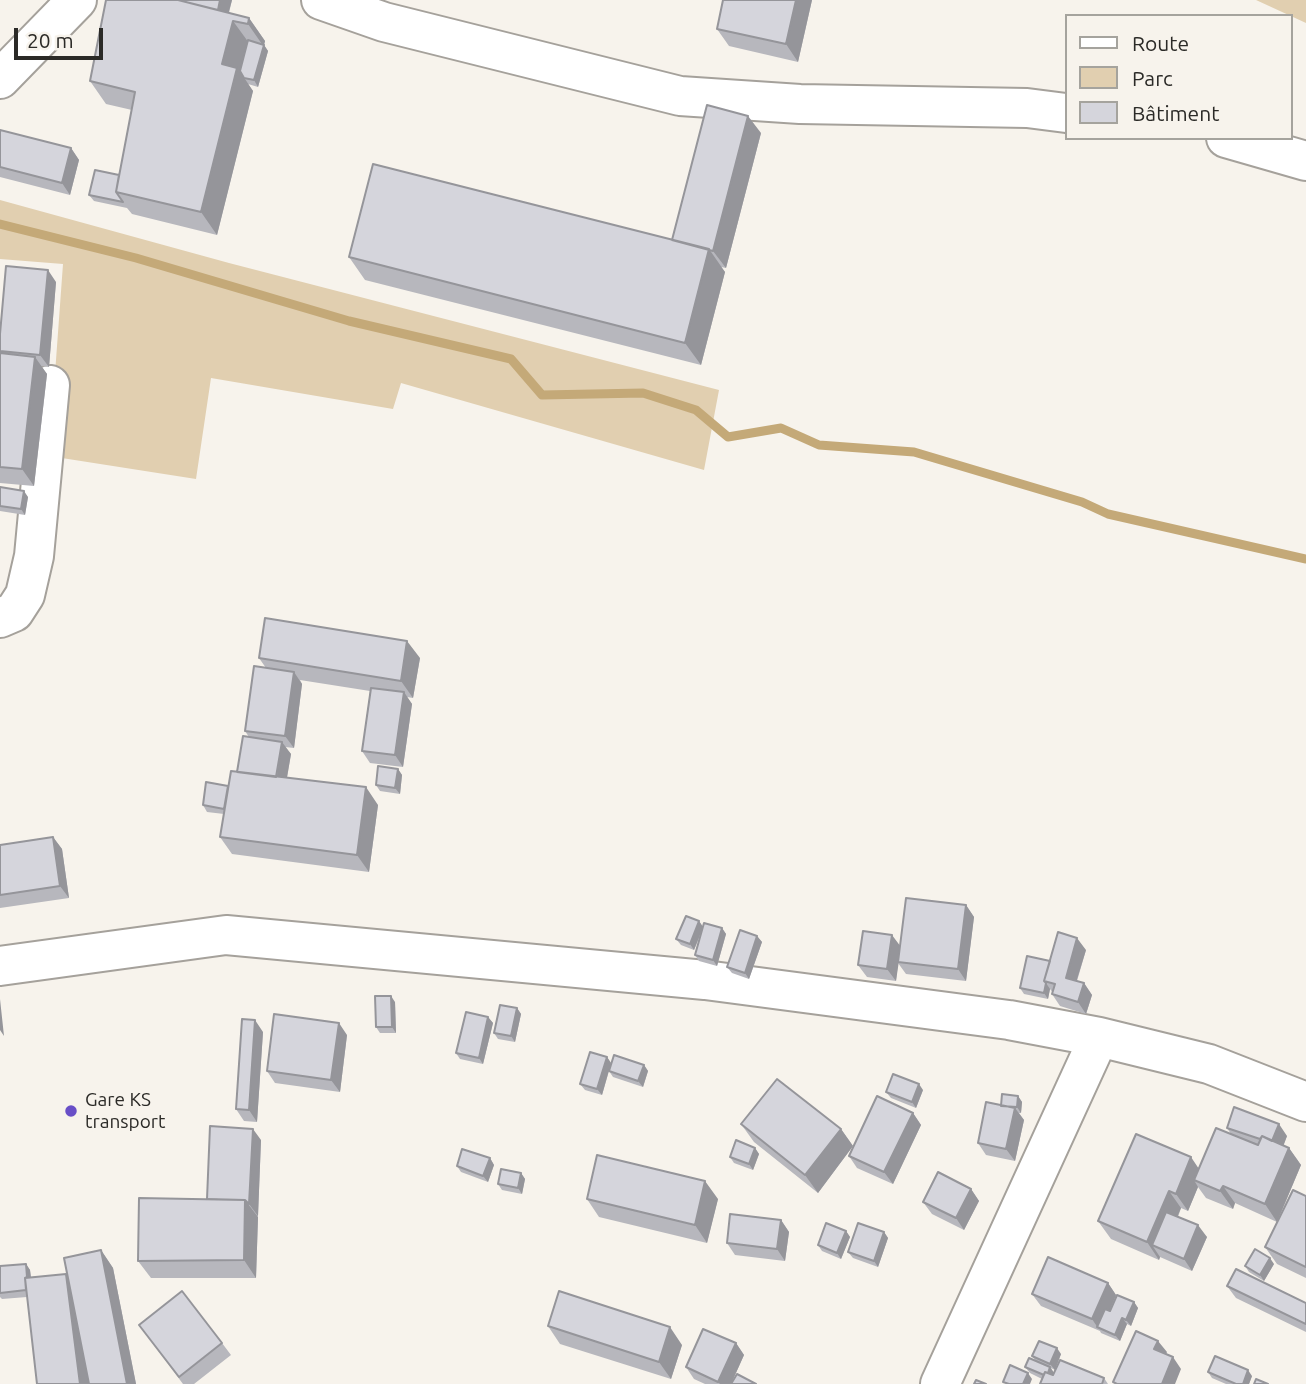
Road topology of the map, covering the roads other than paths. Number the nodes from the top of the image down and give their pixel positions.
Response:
1 (77, 0) edge
2 (321, 0) edge
3 (0, 79) edge
4 (1064, 113) edge
5 (1233, 140) edge
6 (1306, 160) edge
7 (50, 385) dead end
8 (0, 618) edge
9 (0, 967) edge
10 (1099, 1037) junction
11 (1306, 1102) edge
12 (940, 1384) edge

1 - 3 street
2 - 4 street
5 - 6 street
7 - 8 street
9 - 10 street
10 - 11 street
10 - 12 street

